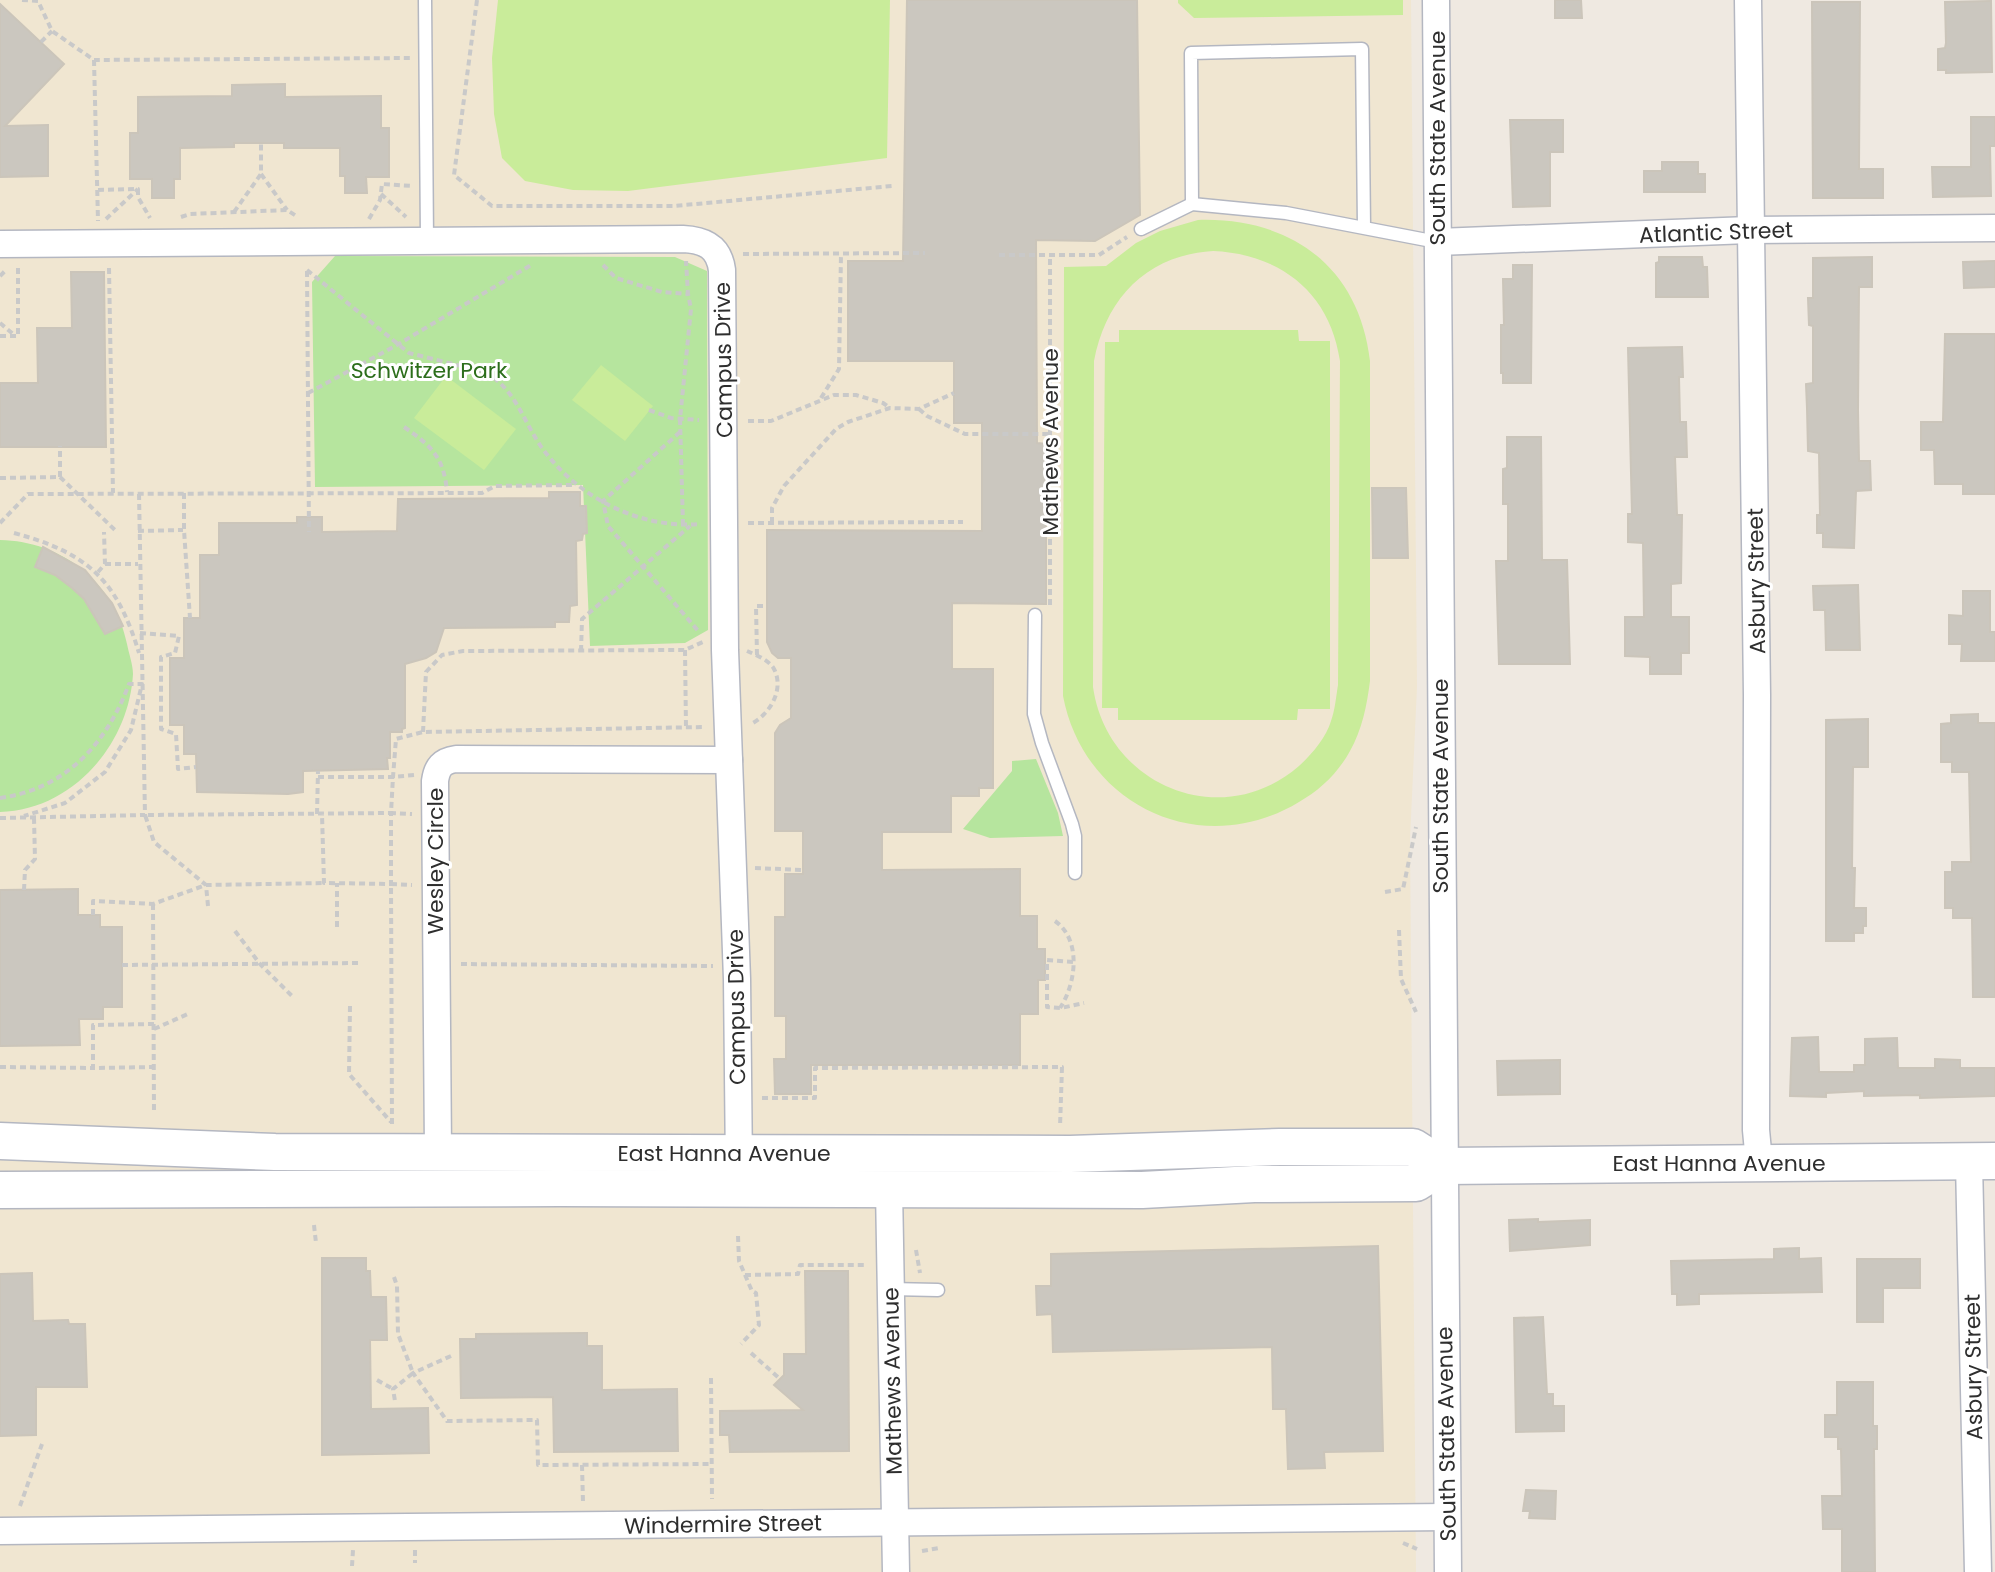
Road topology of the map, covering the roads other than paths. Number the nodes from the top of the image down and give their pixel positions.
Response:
1 (425, 0) edge
2 (1436, 0) edge
3 (1748, 0) edge
4 (1192, 204) junction
5 (1364, 227) junction
6 (1995, 228) edge
7 (1141, 229) road end
8 (1749, 230) junction
9 (427, 240) junction
10 (1438, 242) junction
11 (9, 252) edge
12 (1035, 615) road end
13 (729, 760) junction
14 (1075, 873) dead end
15 (0, 1141) edge
16 (438, 1152) junction
17 (739, 1153) junction
18 (1759, 1162) junction
19 (1982, 1162) edge
20 (1443, 1166) junction
21 (740, 1189) junction
22 (889, 1189) junction
23 (0, 1190) edge
24 (890, 1277) junction
25 (938, 1290) dead end
26 (1447, 1517) junction
27 (895, 1523) junction
28 (8, 1524) edge
29 (896, 1572) edge
30 (1448, 1572) edge
31 (1978, 1572) edge

1 - 9 lane
2 - 10 street, South State Avenue
3 - 8 street, Asbury Street
4 - 5 lane
4 - 5 lane
4 - 7 lane
5 - 10 lane
6 - 8 street, Atlantic Street
8 - 10 street, Atlantic Street
8 - 18 street, Asbury Street
9 - 11 street, Campus Drive
9 - 13 street, Campus Drive
10 - 20 street, South State Avenue
12 - 14 lane
13 - 16 street, Wesley Circle
13 - 17 street, Campus Drive
15 - 16 main road, East Hanna Avenue
16 - 17 main road, East Hanna Avenue
17 - 20 main road, East Hanna Avenue
17 - 21 street, Campus Drive
18 - 19 main road, East Hanna Avenue
18 - 20 main road, East Hanna Avenue
19 - 31 street, Asbury Street
20 - 22 main road, East Hanna Avenue
20 - 26 street, South State Avenue
21 - 22 main road, East Hanna Avenue
21 - 23 main road, East Hanna Avenue
22 - 24 street, Mathews Avenue
24 - 25 lane
24 - 27 street, Mathews Avenue
26 - 27 street, Windermire Street
26 - 30 street, South State Avenue
27 - 28 street, Windermire Street
27 - 29 street, Mathews Avenue

